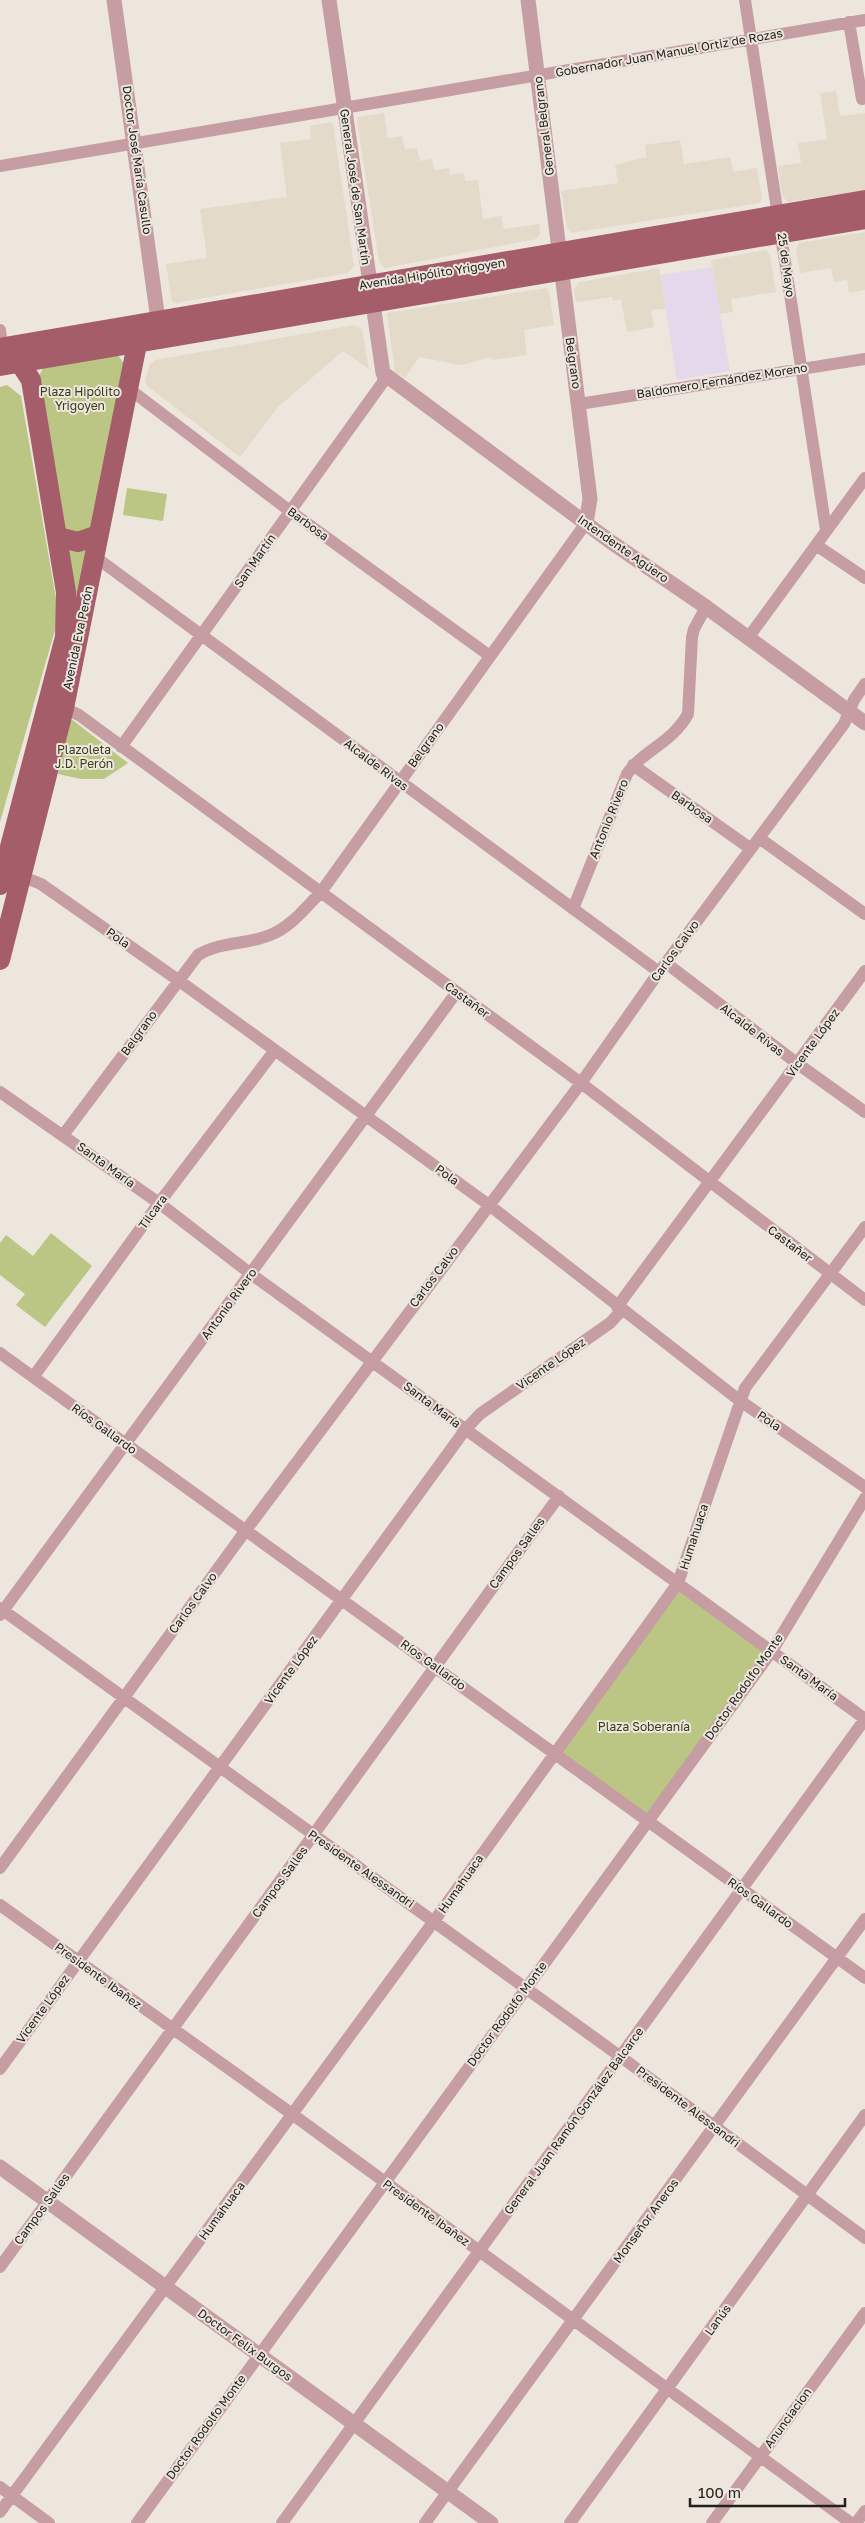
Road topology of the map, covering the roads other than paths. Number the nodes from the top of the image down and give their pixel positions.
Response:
1 (114, 0) edge
2 (329, 0) edge
3 (528, 0) edge
4 (745, 0) edge
5 (865, 20) edge
6 (849, 22) junction
7 (750, 39) junction
8 (538, 75) junction
9 (862, 99) dead end
10 (344, 109) junction
11 (135, 144) junction
12 (0, 166) edge
13 (865, 200) edge
14 (865, 219) edge
15 (780, 224) junction
16 (560, 262) junction
17 (370, 294) junction
18 (158, 320) junction
19 (137, 344) junction
20 (1, 348) edge
21 (865, 358) edge
22 (20, 363) junction
23 (800, 369) junction
24 (383, 373) junction
25 (128, 388) junction
26 (579, 404) junction
27 (865, 478) edge
28 (290, 511) junction
29 (586, 523) junction
30 (826, 530) junction
31 (98, 536) junction
32 (58, 537) junction
33 (816, 545) junction
34 (94, 556) junction
35 (865, 578) edge
36 (706, 607) junction
37 (202, 635) junction
38 (748, 638) junction
39 (490, 656) junction
40 (865, 684) edge
41 (64, 708) junction
42 (849, 712) junction
43 (865, 723) edge
44 (121, 747) junction
45 (633, 765) junction
46 (399, 782) junction
47 (760, 838) junction
48 (751, 849) junction
49 (5, 882) edge
50 (321, 892) junction
51 (574, 909) junction
52 (865, 914) edge
53 (0, 960) edge
54 (662, 967) junction
55 (865, 971) edge
56 (178, 980) junction
57 (456, 993) junction
58 (275, 1050) junction
59 (798, 1064) junction
60 (581, 1083) junction
61 (0, 1092) edge
62 (865, 1112) edge
63 (366, 1116) junction
64 (64, 1134) junction
65 (709, 1182) junction
66 (159, 1203) junction
67 (489, 1206) junction
68 (865, 1227) edge
69 (251, 1274) junction
70 (830, 1274) junction
71 (865, 1300) edge
72 (619, 1308) junction
73 (0, 1353) edge
74 (372, 1360) junction
75 (34, 1376) junction
76 (739, 1400) junction
77 (465, 1430) junction
78 (126, 1445) junction
79 (865, 1487) edge
80 (559, 1496) junction
81 (865, 1498) edge
82 (246, 1530) junction
83 (678, 1583) junction
84 (342, 1600) junction
85 (1, 1611) edge
86 (772, 1651) junction
87 (435, 1667) junction
88 (124, 1699) junction
89 (865, 1719) edge
90 (554, 1753) junction
91 (220, 1767) junction
92 (648, 1820) junction
93 (313, 1835) junction
94 (0, 1868) edge
95 (741, 1890) junction
96 (0, 1905) edge
97 (865, 1919) edge
98 (434, 1921) junction
99 (837, 1958) junction
100 (77, 1962) junction
101 (865, 1978) edge
102 (525, 1988) junction
103 (173, 2030) junction
104 (621, 2057) junction
105 (0, 2069) edge
106 (292, 2114) junction
107 (865, 2115) edge
108 (714, 2127) junction
109 (0, 2167) edge
110 (385, 2184) junction
111 (807, 2196) junction
112 (48, 2201) junction
113 (865, 2238) edge
114 (478, 2251) junction
115 (0, 2266) edge
116 (166, 2288) junction
117 (865, 2313) edge
118 (574, 2320) junction
119 (258, 2355) junction
120 (668, 2389) junction
121 (354, 2424) junction
122 (760, 2456) junction
123 (0, 2487) edge
124 (447, 2492) junction
125 (12, 2495) junction
126 (865, 2511) edge
127 (0, 2512) edge
128 (49, 2523) edge
129 (137, 2523) edge
130 (282, 2523) edge
131 (425, 2523) edge
132 (491, 2523) edge
133 (570, 2523) edge
134 (712, 2523) edge
135 (851, 2523) edge
136 (856, 2523) edge

1 - 11 street, Doctor José María Casullo
2 - 10 street, General José de San Martín
3 - 8 street, General Belgrano
4 - 7 street, 25 de Mayo
5 - 6 street, Gobernador Juan Manuel Ortiz de Rozas
6 - 7 street, Gobernador Juan Manuel Ortiz de Rozas
6 - 9 street
7 - 8 street, Gobernador Juan Manuel Ortiz de Rozas
7 - 15 street, 25 de Mayo
8 - 10 street, Gobernador Juan Manuel Ortiz de Rozas
8 - 16 street, General Belgrano
10 - 11 street, Gobernador Juan Manuel Ortiz de Rozas
10 - 17 street, General José de San Martín
11 - 12 street, Gobernador Juan Manuel Ortiz de Rozas
11 - 18 street, Doctor José María Casullo
13 - 15 main road, Avenida Hipólito Yrigoyen
14 - 15 main road, Avenida Hipólito Yrigoyen
15 - 16 main road, Avenida Hipólito Yrigoyen
15 - 23 street, 25 de Mayo
16 - 17 main road, Avenida Hipólito Yrigoyen
16 - 26 street, Belgrano
17 - 18 main road, Avenida Hipólito Yrigoyen
17 - 19 main road, Avenida Hipólito Yrigoyen
17 - 24 street, General José de San Martín
18 - 19 main road, Avenida Eva Perón
18 - 20 main road, Avenida Hipólito Yrigoyen
19 - 22 main road, Avenida Hipólito Yrigoyen
19 - 25 main road, Avenida Eva Perón
20 - 22 main road, Avenida Eva Perón
21 - 23 street, Baldomero Fernández Moreno
22 - 32 main road, Avenida Eva Perón
23 - 26 street, Baldomero Fernández Moreno
23 - 30 street, 25 de Mayo
24 - 28 street, San Martín
24 - 29 street, Intendente Agüero
25 - 28 street, Barbosa
25 - 31 main road, Avenida Eva Perón
26 - 29 street, Belgrano
27 - 30 street
28 - 37 street, San Martín
28 - 39 street, Barbosa
29 - 36 street, Intendente Agüero
29 - 39 street, Belgrano
30 - 33 street
31 - 32 main road
31 - 34 main road, Avenida Eva Perón
32 - 49 main road, Avenida Eva Perón
33 - 35 street
33 - 38 street
34 - 37 street, Alcalde Rivas
34 - 41 main road, Avenida Eva Perón
36 - 38 street, Intendente Agüero
36 - 45 street, Antonio Rivero
37 - 44 street, San Martín
37 - 46 street, Alcalde Rivas
38 - 42 street, Intendente Agüero
39 - 46 street, Belgrano
40 - 42 street, Carlos Calvo
41 - 44 street, Castañer
41 - 49 main road, Avenida Eva Perón
42 - 43 street, Intendente Agüero
42 - 47 street, Carlos Calvo
44 - 50 street, Castañer
45 - 48 street, Barbosa
45 - 51 street, Antonio Rivero
46 - 50 street, Belgrano
46 - 51 street, Alcalde Rivas
47 - 48 street, Carlos Calvo
47 - 52 street
48 - 54 street, Carlos Calvo
49 - 53 main road, Avenida Eva Perón
49 - 56 street, Pola
50 - 56 street, Belgrano
50 - 57 street, Castañer
51 - 54 street, Alcalde Rivas
54 - 59 street, Alcalde Rivas
54 - 60 street, Carlos Calvo
55 - 59 street, Vicente López
56 - 58 street, Pola
56 - 64 street, Belgrano
57 - 60 street, Castañer
57 - 63 street, Antonio Rivero
58 - 63 street, Pola
58 - 66 street, Tilcara
59 - 62 street, Alcalde Rivas
59 - 65 street, Vicente López
60 - 65 street, Castañer
60 - 67 street, Carlos Calvo
61 - 64 street, Santa María
63 - 67 street, Pola
63 - 69 street, Antonio Rivero
64 - 66 street, Santa María
65 - 70 street, Castañer
65 - 72 street, Vicente López
66 - 69 street, Santa María
66 - 75 street, Tilcara
67 - 72 street, Pola
67 - 74 street, Carlos Calvo
68 - 70 street, Humahuaca
69 - 74 street, Santa María
69 - 78 street, Antonio Rivero
70 - 71 street, Castañer
70 - 76 street, Humahuaca
72 - 76 street, Pola
72 - 77 street, Vicente López
73 - 75 street, Ríos Gallardo
74 - 77 street, Santa María
74 - 82 street, Carlos Calvo
75 - 78 street, Ríos Gallardo
76 - 79 street, Pola
76 - 83 street, Humahuaca
77 - 80 street, Santa María
77 - 84 street, Vicente López
78 - 82 street, Ríos Gallardo
78 - 85 street, Antonio Rivero
80 - 83 street, Santa María
80 - 87 street, Campos Salles
81 - 86 street, Doctor Rodolfo Monte
82 - 84 street, Ríos Gallardo
82 - 88 street, Carlos Calvo
83 - 86 street, Santa María
83 - 90 street, Humahuaca
84 - 87 street, Ríos Gallardo
84 - 91 street, Vicente López
85 - 88 street, Presidente Alessandri
86 - 89 street, Santa María
86 - 92 street, Doctor Rodolfo Monte
87 - 90 street, Ríos Gallardo
87 - 93 street, Campos Salles
88 - 91 street, Presidente Alessandri
88 - 94 street, Carlos Calvo
89 - 95 street, General Juan Ramón González Balcarce
90 - 92 street, Ríos Gallardo
90 - 98 street, Humahuaca
91 - 93 street, Presidente Alessandri
91 - 100 street, Vicente López
92 - 95 street, Ríos Gallardo
92 - 102 street, Doctor Rodolfo Monte
93 - 98 street, Presidente Alessandri
93 - 103 street, Campos Salles
95 - 99 street, Ríos Gallardo
95 - 104 street, General Juan Ramón González Balcarce
96 - 100 street, Presidente Ibañez
97 - 99 street, Monseñor Aneros
98 - 102 street, Presidente Alessandri
98 - 106 street, Humahuaca
99 - 101 street, Ríos Gallardo
99 - 108 street, Monseñor Aneros
100 - 103 street, Presidente Ibañez
100 - 105 street, Vicente López
102 - 104 street, Presidente Alessandri
102 - 110 street, Doctor Rodolfo Monte
103 - 106 street, Presidente Ibañez
103 - 112 street, Campos Salles
104 - 108 street, Presidente Alessandri
104 - 114 street, General Juan Ramón González Balcarce
106 - 110 street, Presidente Ibañez
106 - 116 street, Humahuaca
107 - 111 street, Lanús
108 - 111 street, Presidente Alessandri
108 - 118 street, Monseñor Aneros
109 - 112 street, Doctor Felix Burgos
110 - 114 street, Presidente Ibañez
110 - 119 street, Doctor Rodolfo Monte
111 - 113 street, Presidente Alessandri
111 - 120 street, Lanús
112 - 115 street, Campos Salles
112 - 116 street, Doctor Felix Burgos
114 - 118 street, Presidente Ibañez
114 - 121 street, General Juan Ramón González Balcarce
116 - 119 street, Doctor Felix Burgos
116 - 125 street, Humahuaca
117 - 122 street, Anunciacion
118 - 120 street, Presidente Ibañez
118 - 124 street, Monseñor Aneros
119 - 121 street, Doctor Felix Burgos
119 - 129 street, Doctor Rodolfo Monte
120 - 122 street, Presidente Ibañez
120 - 133 street, Lanús
121 - 124 street, Doctor Felix Burgos
121 - 130 street, General Juan Ramón González Balcarce
122 - 134 street, Anunciacion
122 - 135 street, Presidente Ibañez
123 - 125 street
124 - 131 street, Monseñor Aneros
124 - 132 street, Doctor Felix Burgos
125 - 127 street, Humahuaca
125 - 128 street
126 - 136 street

